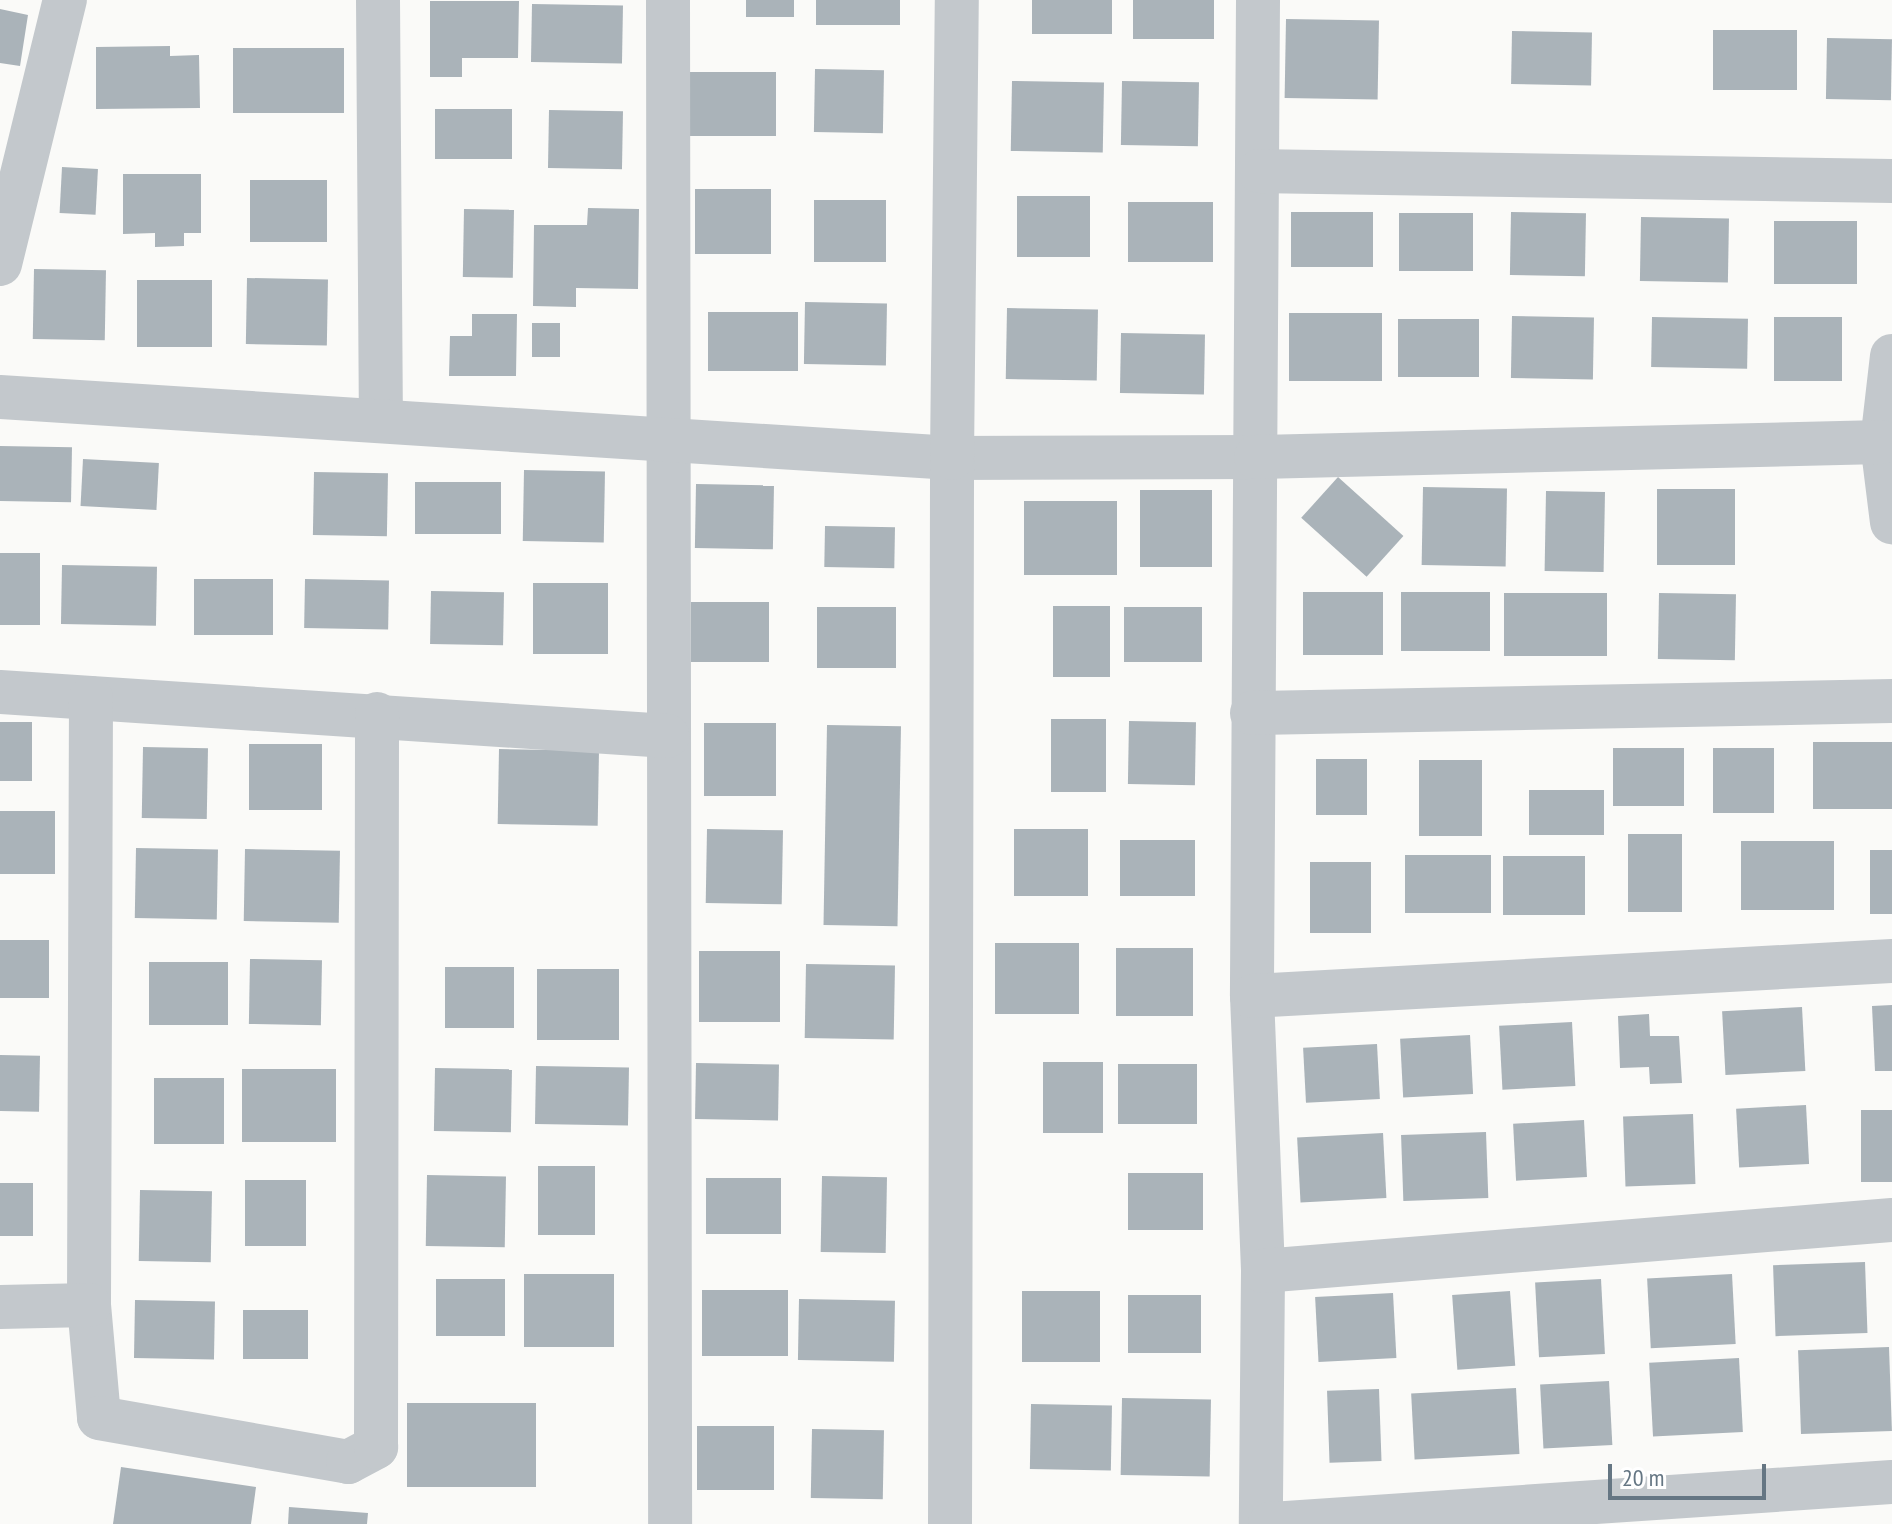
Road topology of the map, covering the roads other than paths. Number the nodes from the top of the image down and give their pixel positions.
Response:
1 (65, 0) edge
2 (378, 0) edge
3 (668, 0) edge
4 (957, 0) edge
5 (1258, 0) edge
6 (16, 129) edge
7 (1259, 171) junction
8 (1892, 181) edge
9 (0, 264) edge
10 (1892, 356) edge
11 (0, 397) edge
12 (381, 419) junction
13 (671, 442) junction
14 (1882, 442) junction
15 (1256, 457) junction
16 (952, 458) junction
17 (1892, 522) edge
18 (0, 692) edge
19 (91, 698) junction
20 (1892, 701) edge
21 (1252, 713) junction
22 (377, 714) junction
23 (668, 736) junction
24 (1892, 961) edge
25 (1252, 996) junction
26 (1892, 1220) edge
27 (1263, 1271) junction
28 (89, 1305) junction
29 (0, 1307) edge
30 (1892, 1482) edge
31 (1816, 1507) edge
32 (1547, 1514) edge
33 (670, 1524) edge
34 (950, 1524) edge
35 (1261, 1524) edge
36 (1270, 1524) edge

1 - 6 street
2 - 12 street
3 - 13 street
4 - 16 street
5 - 7 street
6 - 9 street
7 - 8 street
7 - 15 street
10 - 14 street
11 - 12 street
12 - 13 street
13 - 16 street
13 - 23 street
14 - 15 street
14 - 17 street
15 - 16 street
15 - 21 street
16 - 34 street
18 - 19 street
19 - 22 street
19 - 28 street
20 - 21 street
21 - 25 street
22 - 23 street
22 - 28 street
23 - 33 street
24 - 25 street
25 - 27 street
26 - 27 street
27 - 35 street
28 - 29 street
30 - 31 street
31 - 32 street
32 - 36 street

